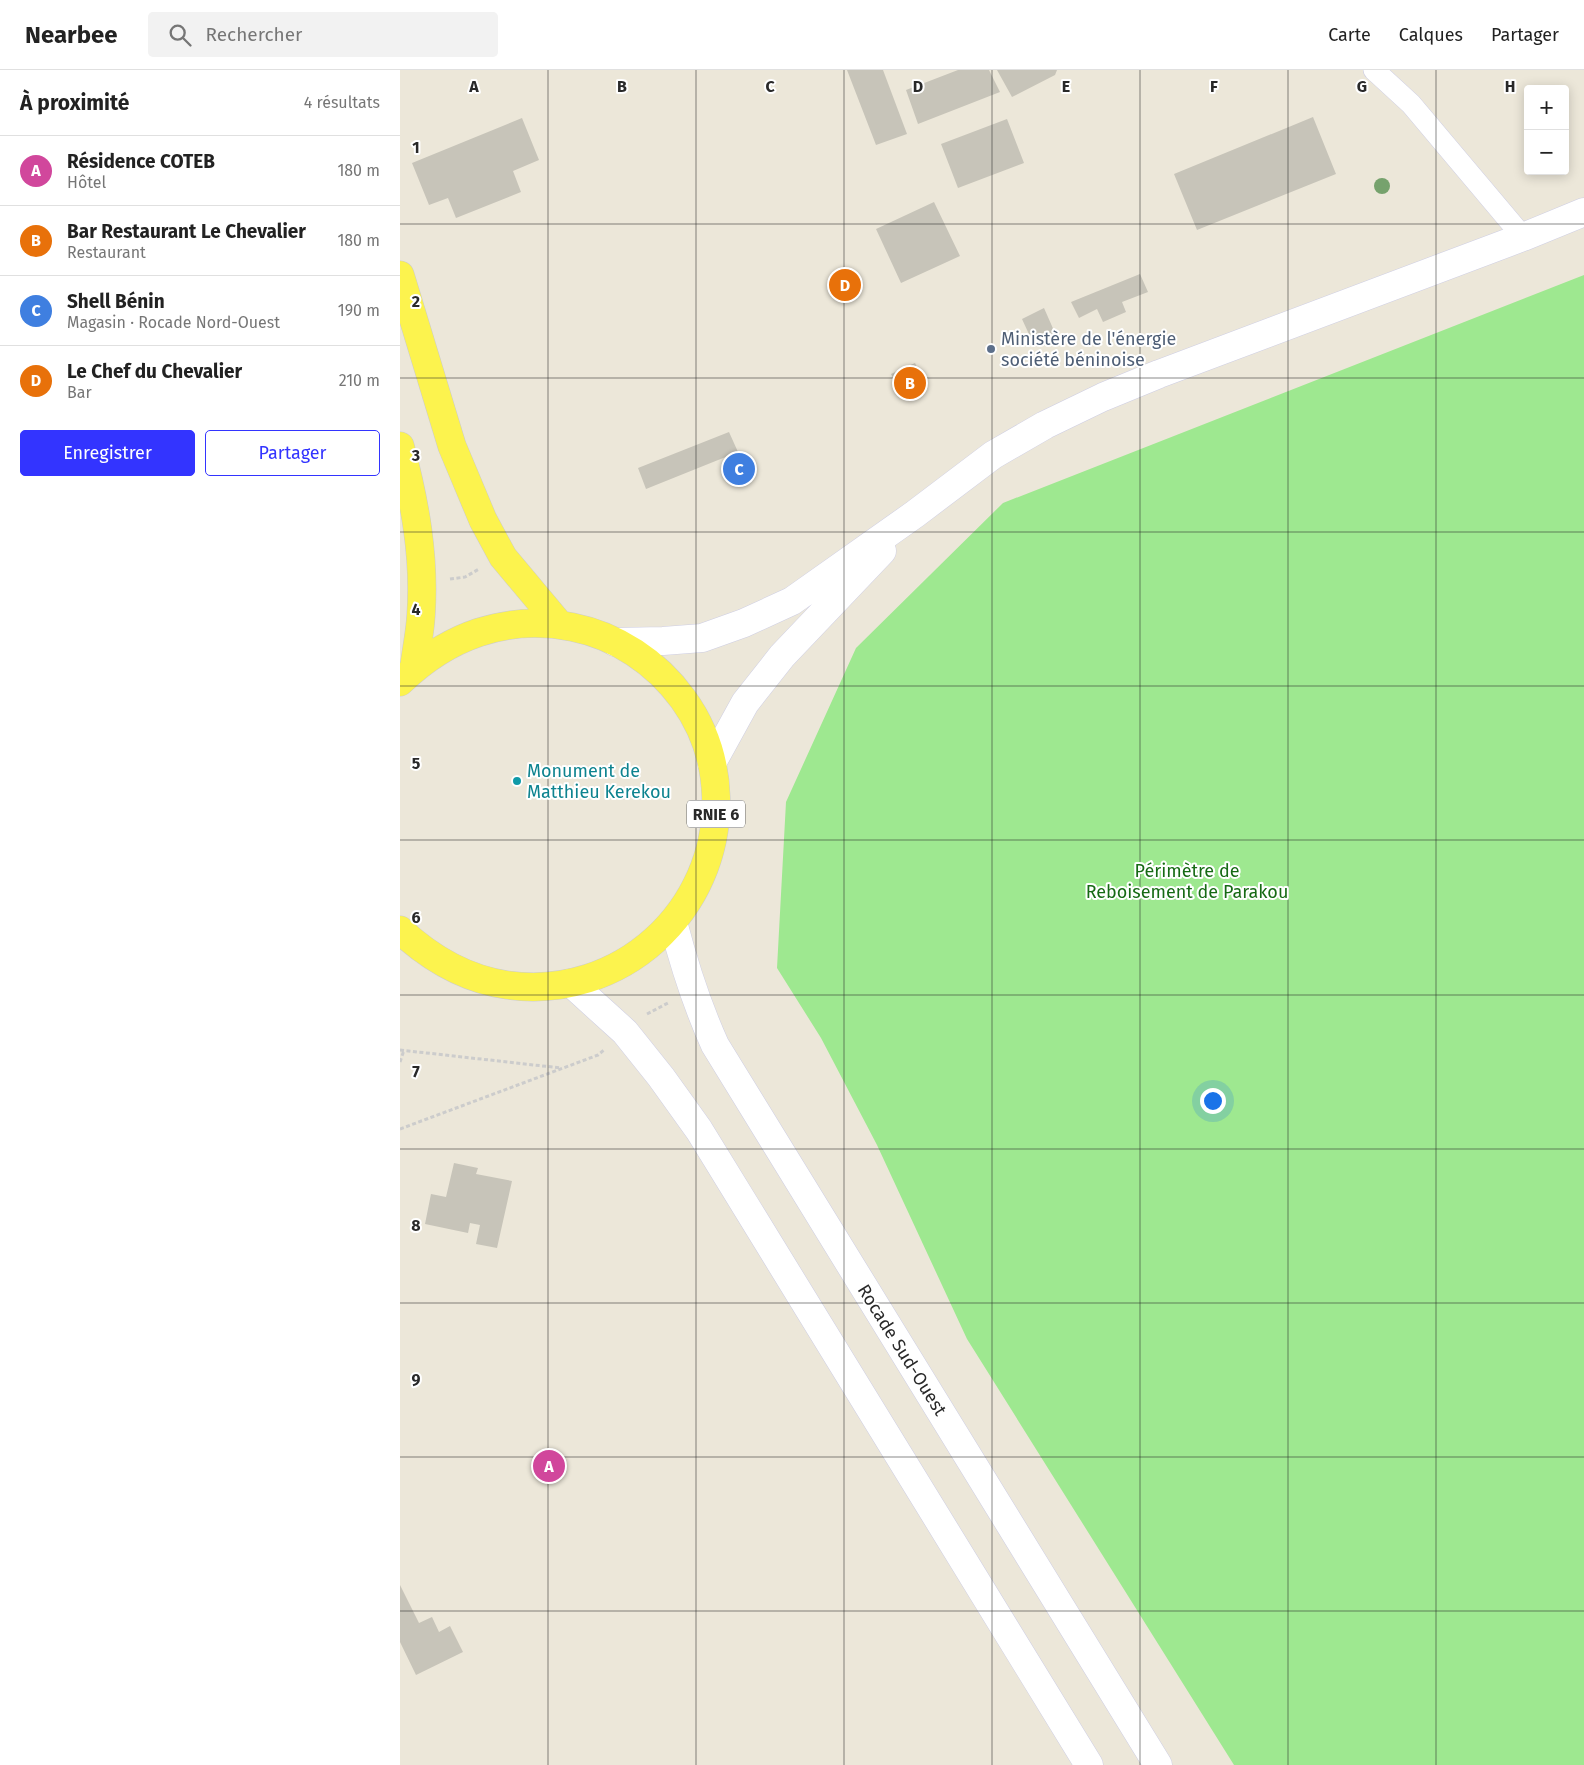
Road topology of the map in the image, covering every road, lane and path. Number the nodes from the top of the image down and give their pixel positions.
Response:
1 (1374, 70) edge
2 (1584, 212) edge
3 (1523, 237) junction
4 (400, 275) edge
5 (400, 446) edge
6 (915, 514) junction
7 (503, 557) junction
8 (422, 583) junction
9 (560, 625) junction
10 (616, 642) junction
11 (407, 675) edge
12 (712, 762) junction
13 (673, 922) junction
14 (406, 942) edge
15 (571, 983) junction
16 (694, 992) junction
17 (625, 1032) junction
18 (402, 1050) edge
19 (400, 1062) edge
20 (562, 1068) junction
21 (400, 1129) edge
22 (1090, 1765) edge
23 (1158, 1765) edge

1 - 3 street
2 - 3 main road
3 - 6 main road
4 - 7 main road
5 - 8 main road
6 - 10 main road
6 - 12 main road
7 - 8 path
7 - 9 main road
8 - 11 main road
9 - 10 main road, RNIE 6
9 - 11 main road, RNIE 6
10 - 12 main road, RNIE 6
12 - 13 main road, RNIE 6
13 - 15 main road, RNIE 6
13 - 16 main road, Rocade Sud-Ouest
14 - 15 main road, RNIE 6
15 - 17 main road
16 - 17 path
16 - 23 main road, Rocade Sud-Ouest
17 - 20 path
17 - 22 main road
18 - 19 path
18 - 20 path
20 - 21 path

